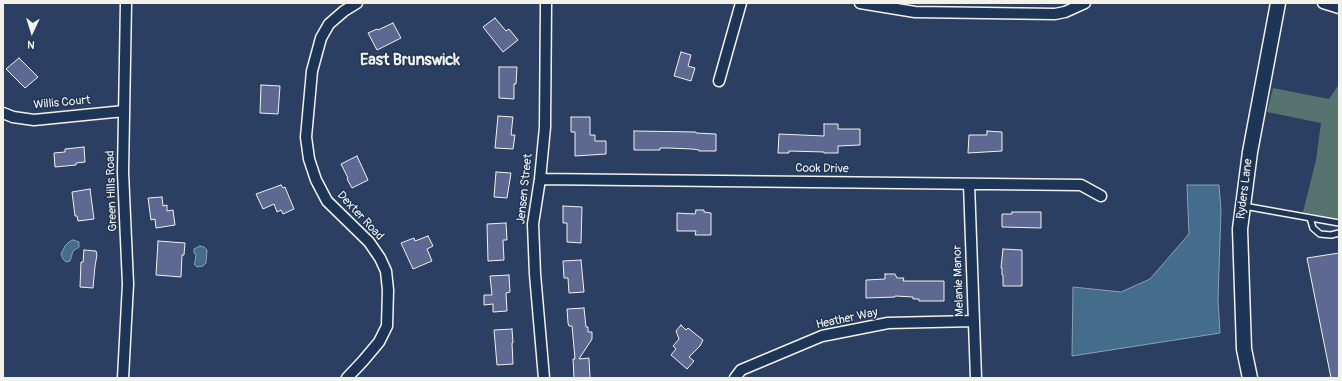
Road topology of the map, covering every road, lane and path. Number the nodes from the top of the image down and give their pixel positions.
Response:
1 (126, 3) edge
2 (357, 3) edge
3 (546, 3) edge
4 (741, 3) edge
5 (860, 3) edge
6 (1085, 3) edge
7 (1278, 3) edge
8 (1323, 3) edge
9 (1339, 8) edge
10 (719, 81) dead end
11 (124, 111) junction
12 (3, 113) edge
13 (540, 179) junction
14 (969, 184) junction
15 (1101, 196) dead end
16 (1242, 206) junction
17 (1310, 218) junction
18 (1339, 223) edge
19 (1339, 233) edge
20 (974, 321) junction
21 (122, 378) edge
22 (347, 378) edge
23 (544, 378) edge
24 (735, 378) edge
25 (976, 378) edge
26 (1250, 378) edge

1 - 11 street, Green Hills Road
2 - 22 street, Dexter Road
3 - 13 street, Jensen Street
4 - 10 street
5 - 6 street
7 - 16 main road, Ryders Lane
8 - 9 street
11 - 12 street, Willis Court
11 - 21 street, Green Hills Road
13 - 14 street, Cook Drive
13 - 23 street, Jensen Street
14 - 15 street, Cook Drive
14 - 20 street, Melanie Manor
16 - 17 lane
16 - 26 main road, Ryders Lane
17 - 18 lane
17 - 19 lane
20 - 24 street, Heather Way
20 - 25 street, Melanie Manor

